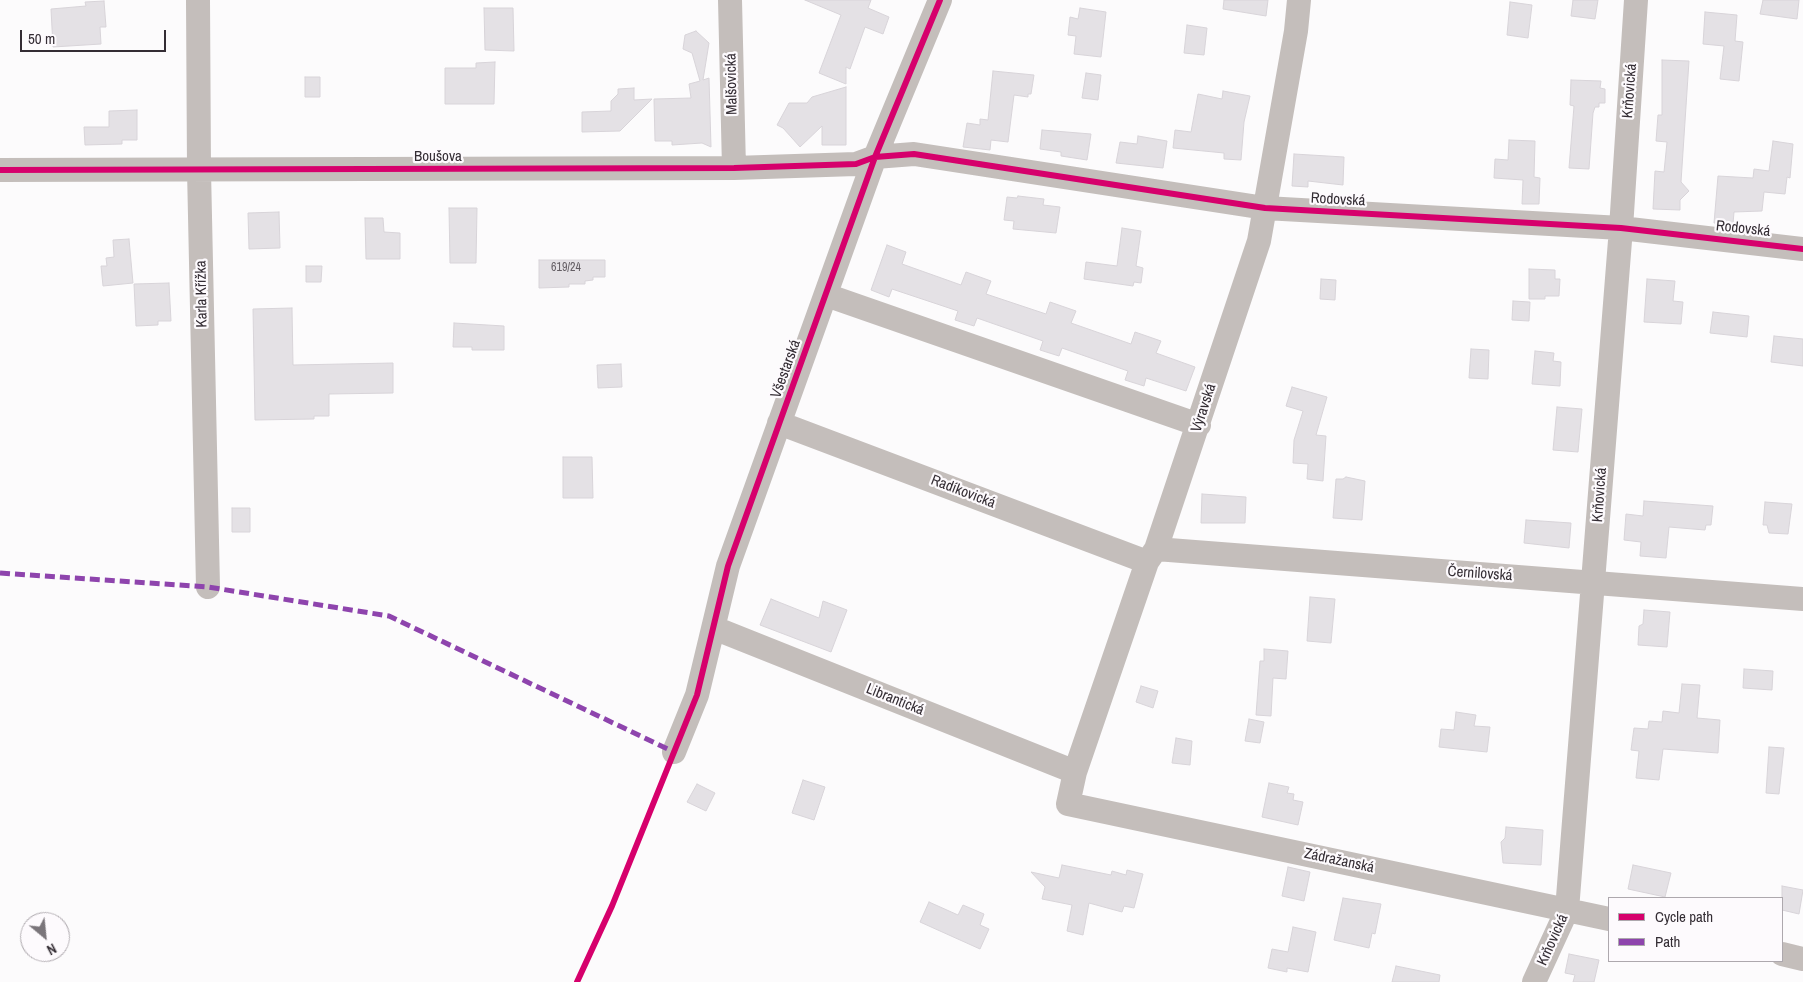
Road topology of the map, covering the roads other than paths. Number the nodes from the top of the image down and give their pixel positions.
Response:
1 (198, 0) edge
2 (730, 0) edge
3 (940, 0) edge
4 (1299, 0) edge
5 (1636, 0) edge
6 (875, 157) junction
7 (734, 168) junction
8 (0, 170) edge
9 (199, 170) junction
10 (1265, 208) junction
11 (1621, 228) junction
12 (1803, 249) edge
13 (826, 295) junction
14 (779, 423) junction
15 (1199, 425) junction
16 (1152, 556) junction
17 (1593, 582) junction
18 (208, 587) dead end
19 (1803, 599) edge
20 (714, 628) junction
21 (674, 752) dead end
22 (1075, 772) junction
23 (1068, 804) joint
24 (1567, 910) junction
25 (1608, 918) edge
26 (1783, 954) edge
27 (1803, 958) edge
28 (1534, 982) edge

1 - 9 street, Karla Křížka
2 - 7 street, Malšovická
3 - 6 street, Všestarská
4 - 10 street, Výravská
5 - 11 street, Krňovická
6 - 7 street, Boušova
6 - 10 street, Rodovská
6 - 13 street, Všestarská
7 - 9 street, Boušova
8 - 9 street, Boušova
9 - 18 street, Karla Křížka
10 - 11 street, Rodovská
10 - 15 street, Výravská
11 - 12 street, Rodovská
11 - 17 street, Krňovická
13 - 14 street, Všestarská
13 - 15 street
14 - 16 street, Radíkovická
14 - 20 street, Všestarská
15 - 16 street, Výravská
16 - 17 street, Černilovská
16 - 22 street, Výravská
17 - 19 street, Černilovská
17 - 24 street, Krňovická
20 - 21 street, Všestarská
20 - 22 street, Librantická
22 - 23 street, Výravská
23 - 24 street, Zádražanská
24 - 25 street, Zádražanská
24 - 28 street, Krňovická
26 - 27 street

